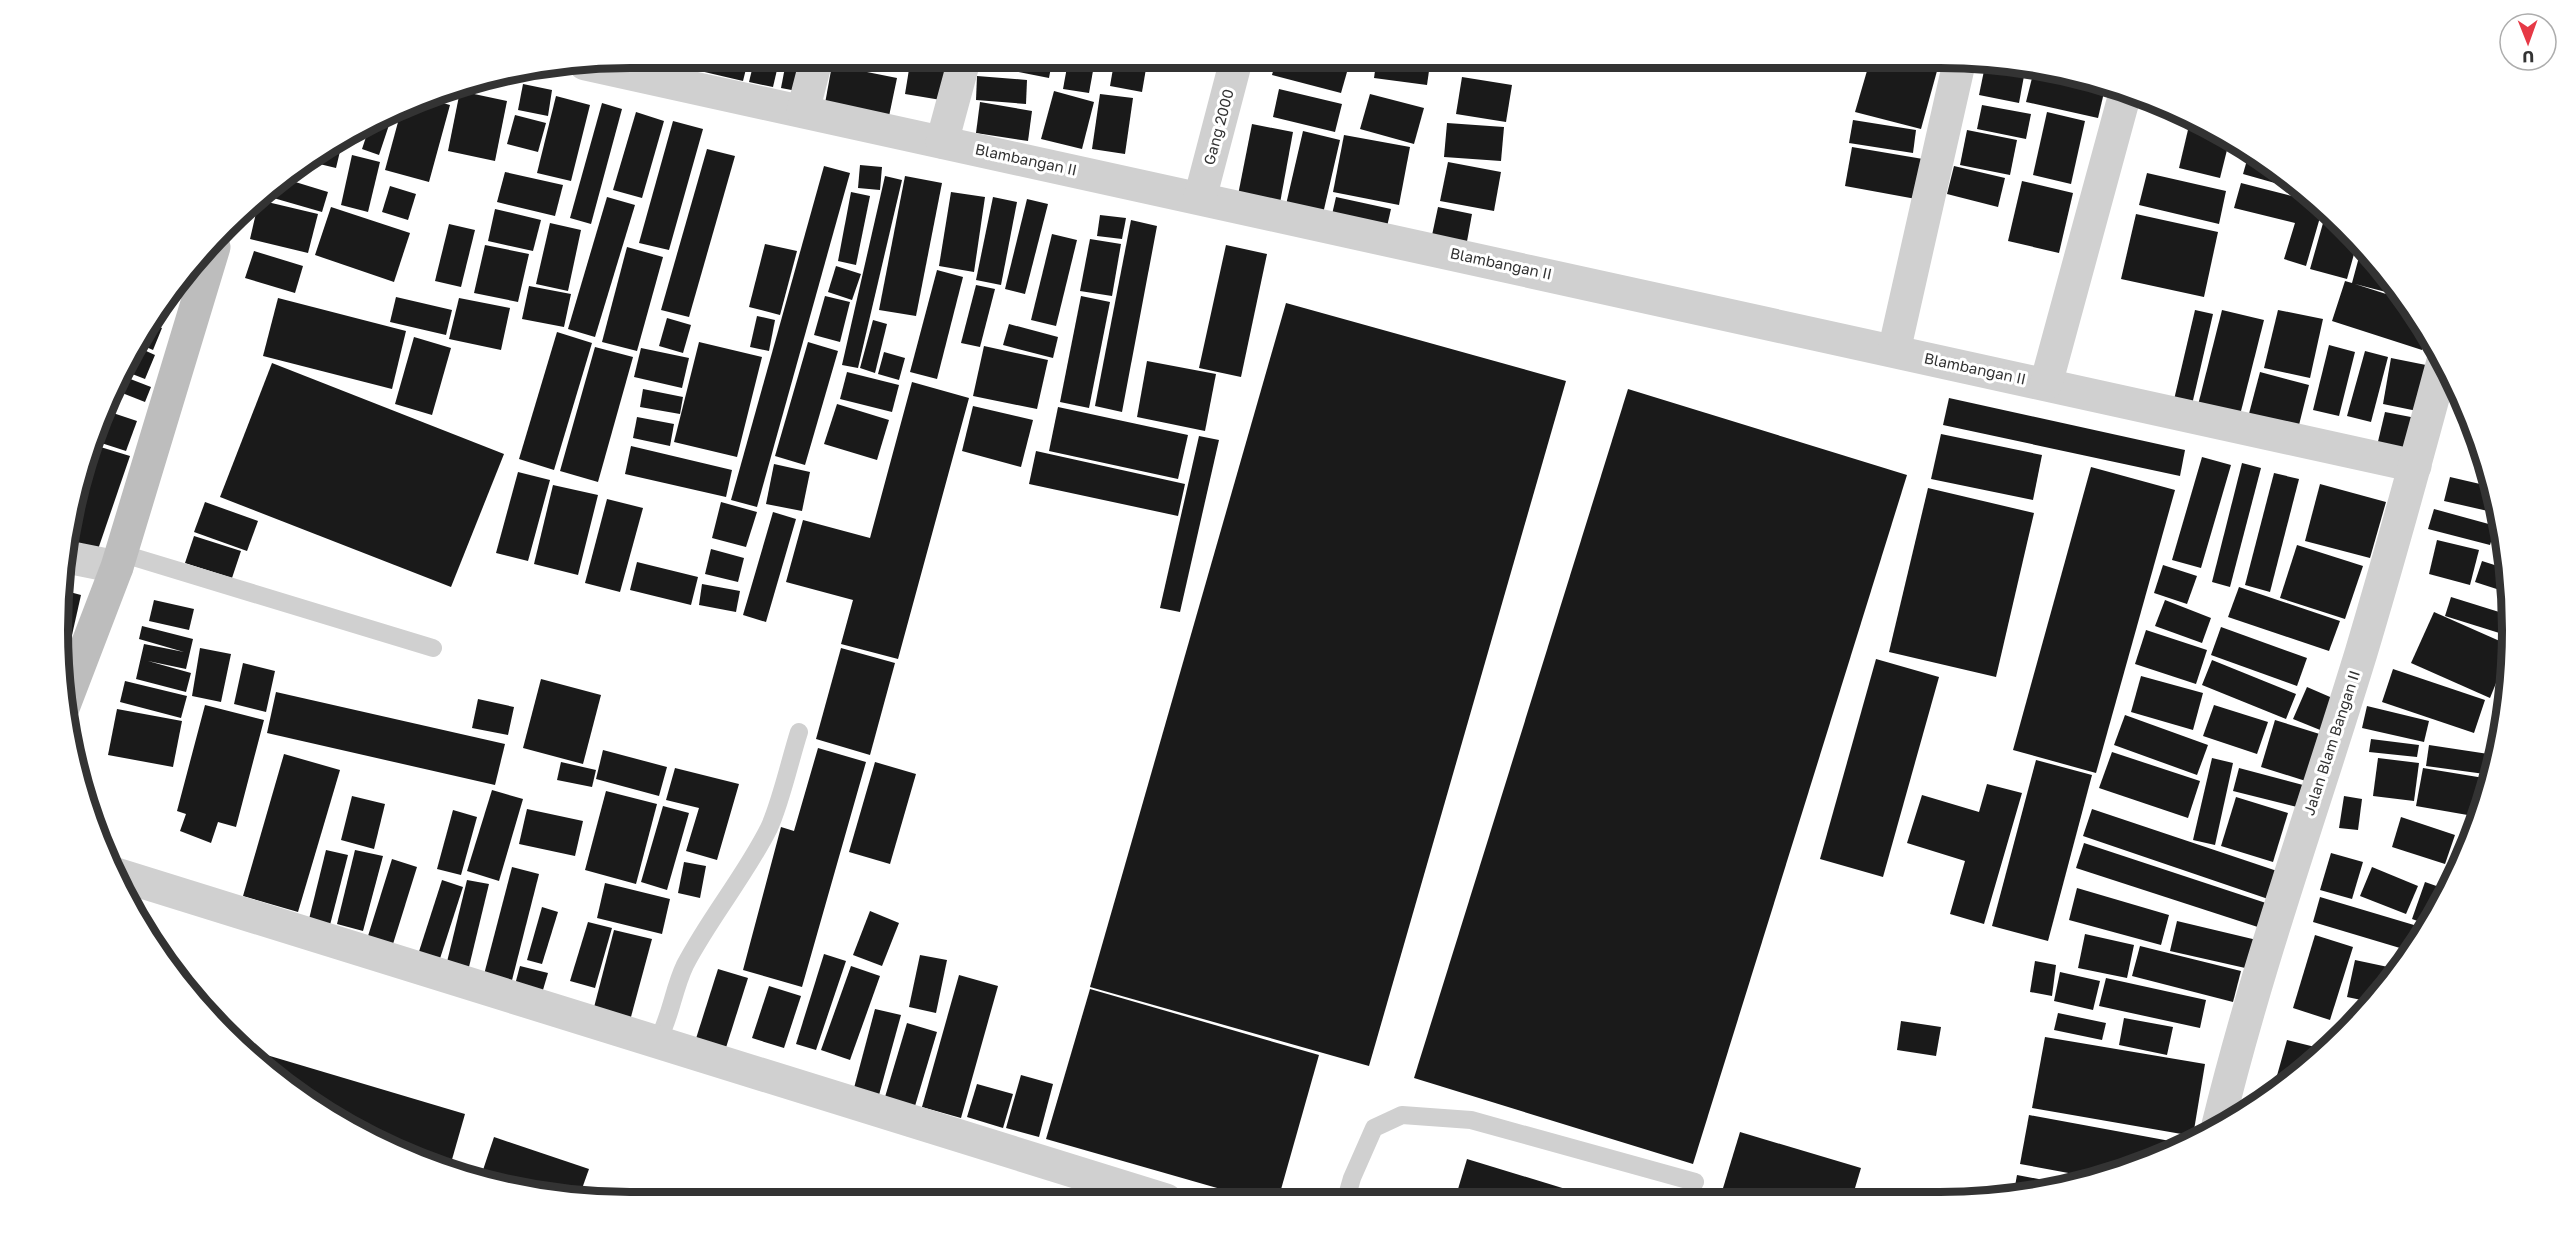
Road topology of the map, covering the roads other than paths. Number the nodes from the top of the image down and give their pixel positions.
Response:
1 (650, 68) edge
2 (814, 68) edge
3 (961, 68) edge
4 (1234, 68) edge
5 (1958, 68) edge
6 (666, 69) edge
7 (2124, 98) edge
8 (803, 111) junction
9 (942, 142) junction
10 (1200, 198) junction
11 (210, 255) edge
12 (1894, 351) junction
13 (2440, 372) edge
14 (2046, 384) junction
15 (2415, 466) junction
16 (72, 557) edge
17 (119, 560) junction
18 (433, 648) dead end
19 (71, 688) edge
20 (799, 732) dead end
21 (124, 877) edge
22 (657, 1042) junction
23 (2220, 1117) edge
24 (1695, 1182) dead end
25 (1140, 1192) edge
26 (1348, 1192) edge

1 - 6 street, Blambangan II
2 - 8 street
3 - 9 street
4 - 10 street, Gang 2000
5 - 12 street
6 - 8 street, Blambangan II
7 - 14 street
8 - 9 street, Blambangan II
9 - 10 street, Blambangan II
10 - 12 street, Blambangan II
11 - 17 street
12 - 14 street, Blambangan II
13 - 15 street, Jalan Blam Bangan II
14 - 15 street, Blambangan II
15 - 23 street, Jalan Blam Bangan II
16 - 17 street
17 - 18 lane
17 - 19 street
20 - 22 lane
21 - 22 street
22 - 25 street
24 - 26 lane

